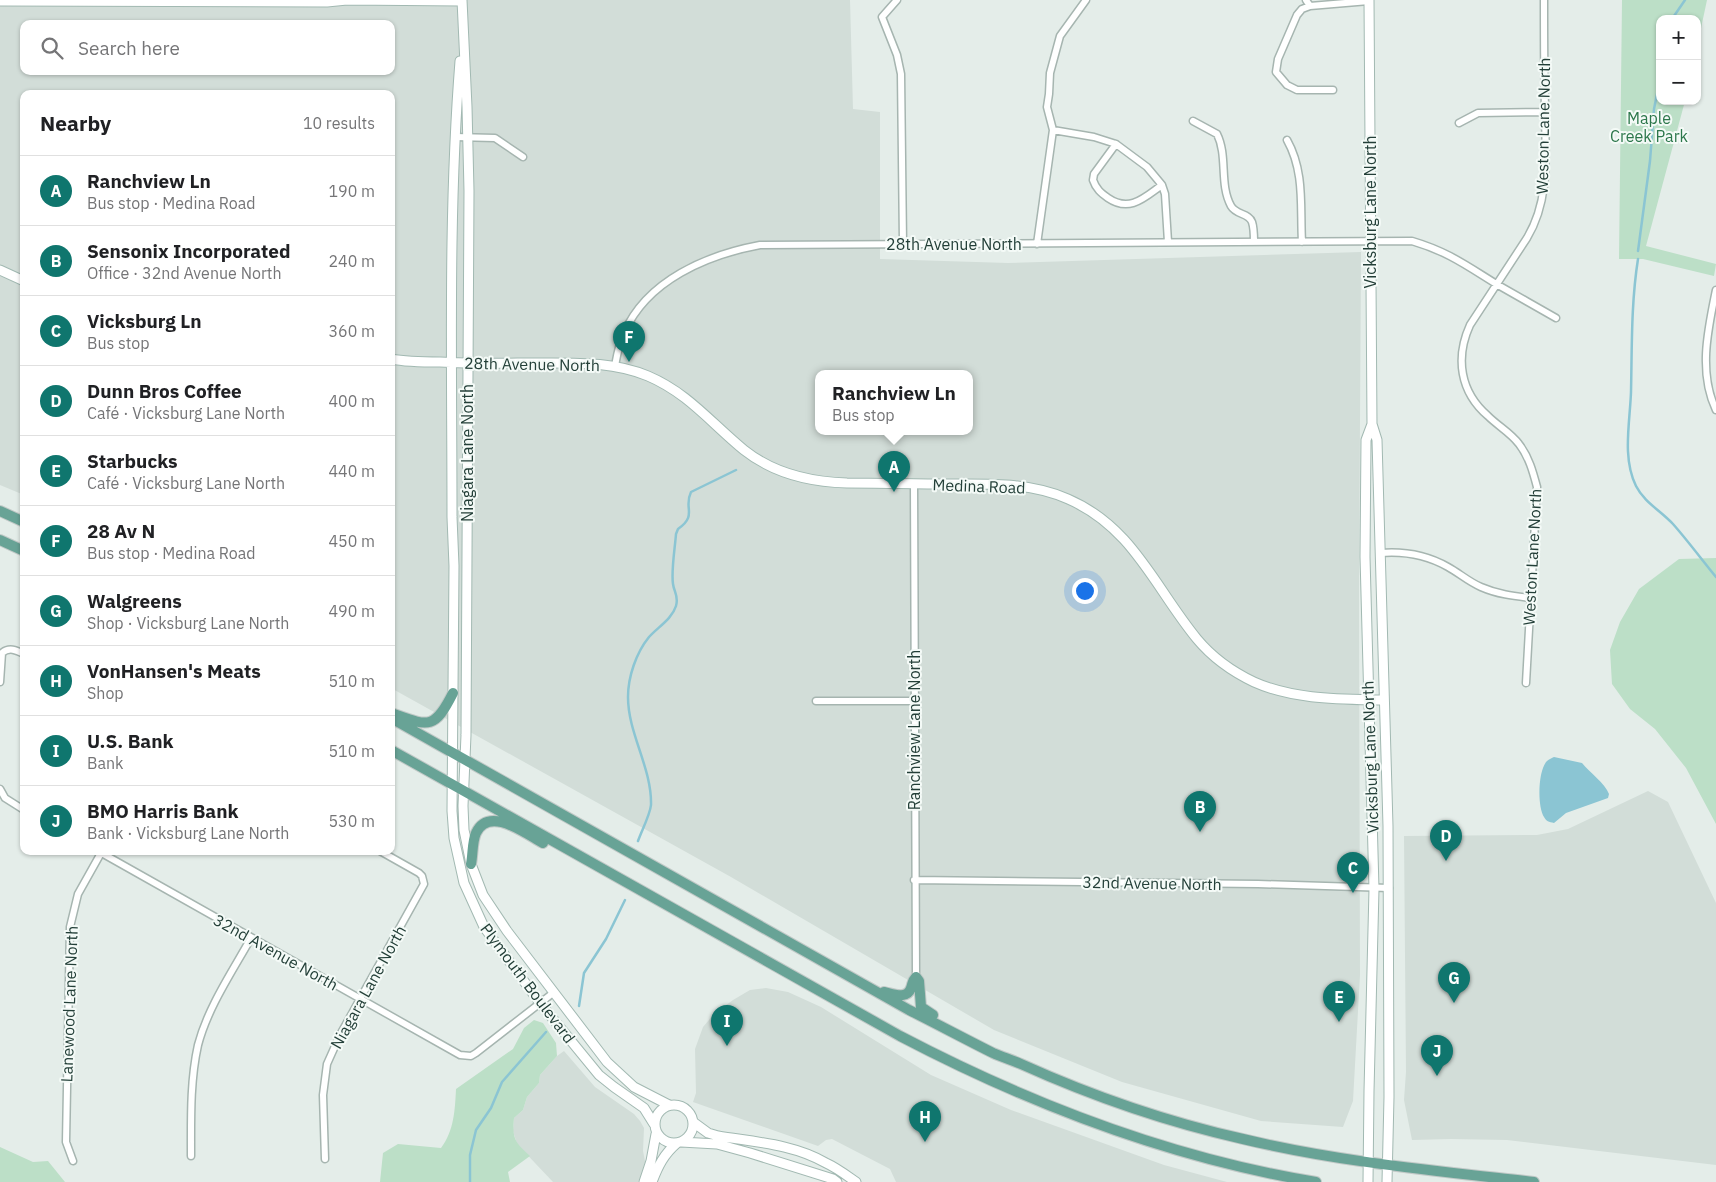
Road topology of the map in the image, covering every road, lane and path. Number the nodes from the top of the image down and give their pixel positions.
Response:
1 (462, 0) edge
2 (897, 0) edge
3 (1086, 0) edge
4 (1544, 0) edge
5 (0, 1) edge
6 (1369, 1) edge
7 (1308, 3) edge
8 (462, 26) junction
9 (1333, 90) dead end
10 (1545, 112) junction
11 (1193, 120) dead end
12 (1459, 123) dead end
13 (1052, 130) junction
14 (455, 137) junction
15 (468, 137) junction
16 (1287, 140) dead end
17 (1116, 144) junction
18 (523, 157) dead end
19 (1162, 185) junction
20 (1168, 242) junction
21 (1254, 242) junction
22 (1302, 242) junction
23 (1370, 242) junction
24 (903, 244) junction
25 (1037, 244) junction
26 (0, 270) edge
27 (20, 279) edge
28 (1497, 284) junction
29 (1716, 290) edge
30 (1556, 318) dead end
31 (395, 359) edge
32 (452, 363) junction
33 (467, 363) junction
34 (615, 366) junction
35 (1716, 410) edge
36 (1372, 424) junction
37 (914, 484) junction
38 (0, 512) edge
39 (20, 520) edge
40 (0, 540) edge
41 (20, 549) edge
42 (1380, 553) junction
43 (1530, 598) junction
44 (20, 652) edge
45 (0, 682) edge
46 (1526, 683) dead end
47 (453, 693) junction
48 (1369, 699) junction
49 (1384, 700) junction
50 (816, 701) dead end
51 (915, 701) junction
52 (395, 714) edge
53 (395, 720) edge
54 (395, 752) edge
55 (453, 753) junction
56 (465, 760) junction
57 (452, 784) junction
58 (464, 790) junction
59 (1, 791) edge
60 (20, 808) edge
61 (576, 853) junction
62 (98, 855) edge
63 (104, 855) edge
64 (387, 855) edge
65 (471, 864) junction
66 (914, 880) junction
67 (1389, 888) junction
68 (1374, 889) junction
69 (251, 938) junction
70 (916, 976) junction
71 (870, 988) junction
72 (553, 993) junction
73 (360, 999) junction
74 (540, 1003) junction
75 (1018, 1063) junction
76 (669, 1105) junction
77 (693, 1122) junction
78 (654, 1124) junction
79 (656, 1134) junction
80 (679, 1143) junction
81 (190, 1156) dead end
82 (325, 1159) dead end
83 (72, 1160) dead end
84 (1368, 1163) junction
85 (1387, 1166) junction
86 (644, 1182) edge
87 (652, 1182) edge
88 (837, 1182) edge
89 (856, 1182) edge
90 (1316, 1182) edge
91 (1368, 1182) edge
92 (1387, 1182) edge
93 (1534, 1182) edge

1 - 5 street
1 - 8 street, Niagara Lane North
2 - 24 street
3 - 13 street
4 - 10 street, Weston Lane North
6 - 7 street
6 - 23 street, Vicksburg Lane North
7 - 9 street
8 - 14 street, Niagara Lane North
8 - 15 street, Niagara Lane North
10 - 12 street
10 - 28 street, Weston Lane North
11 - 21 street
13 - 17 street
13 - 25 street
14 - 15 street
14 - 32 street, Niagara Lane North
15 - 18 street
15 - 33 street, Niagara Lane North
16 - 22 street
17 - 19 street
17 - 19 street
19 - 20 street
20 - 21 street, 28th Avenue North
20 - 25 street, 28th Avenue North
21 - 22 street, 28th Avenue North
22 - 23 street, 28th Avenue North
23 - 28 street, 28th Avenue North
23 - 36 street, Vicksburg Lane North
24 - 25 street, 28th Avenue North
24 - 34 street, 28th Avenue North
26 - 27 street
28 - 30 street, 28th Avenue North
28 - 43 street, Weston Lane North
29 - 35 street
31 - 32 street, 28th Avenue North
32 - 33 street, 28th Avenue North
32 - 47 street, Niagara Lane North
33 - 34 street, 28th Avenue North
33 - 56 street, Niagara Lane North
34 - 37 street, Medina Road
36 - 42 street, Vicksburg Lane North
36 - 48 street, Vicksburg Lane North
37 - 48 street, Medina Road
37 - 51 street, Ranchview Lane North
38 - 39 main road
40 - 41 main road
42 - 43 street
42 - 49 street, Vicksburg Lane North
43 - 46 street, Weston Lane North
44 - 45 street
47 - 52 main road
47 - 55 street, Niagara Lane North
48 - 49 street, Medina Road
48 - 68 street, Vicksburg Lane North
49 - 67 street, Vicksburg Lane North
50 - 51 street
51 - 66 street, Ranchview Lane North
53 - 55 main road
54 - 57 main road
55 - 56 main road
55 - 57 street, Plymouth Boulevard
56 - 58 street, Plymouth Boulevard
56 - 71 main road
57 - 58 main road
57 - 74 street, Plymouth Boulevard
58 - 61 main road
58 - 65 street, Plymouth Boulevard
59 - 60 street
61 - 65 main road
61 - 90 main road
62 - 83 street, Lanewood Lane North
63 - 69 street, 32nd Avenue North
64 - 73 street, Niagara Lane North
65 - 72 street, Plymouth Boulevard
66 - 68 street, 32nd Avenue North
66 - 70 street, Ranchview Lane North
67 - 68 street, 32nd Avenue North
67 - 85 street, Vicksburg Lane North
68 - 84 street, Vicksburg Lane North
69 - 73 street, 32nd Avenue North
69 - 81 street
70 - 71 main road
70 - 75 main road
71 - 75 main road
72 - 74 street, 32nd Avenue North
72 - 76 street, Plymouth Boulevard
73 - 74 street, 32nd Avenue North
73 - 82 street, Niagara Lane North
74 - 78 street, Plymouth Boulevard
75 - 84 main road
76 - 77 street
76 - 78 street
77 - 80 street
77 - 89 street
78 - 79 street
79 - 80 street
79 - 86 street
80 - 87 street
80 - 88 street
84 - 85 main road
84 - 91 street, Vicksburg Lane North
85 - 92 street, Vicksburg Lane North
85 - 93 main road

